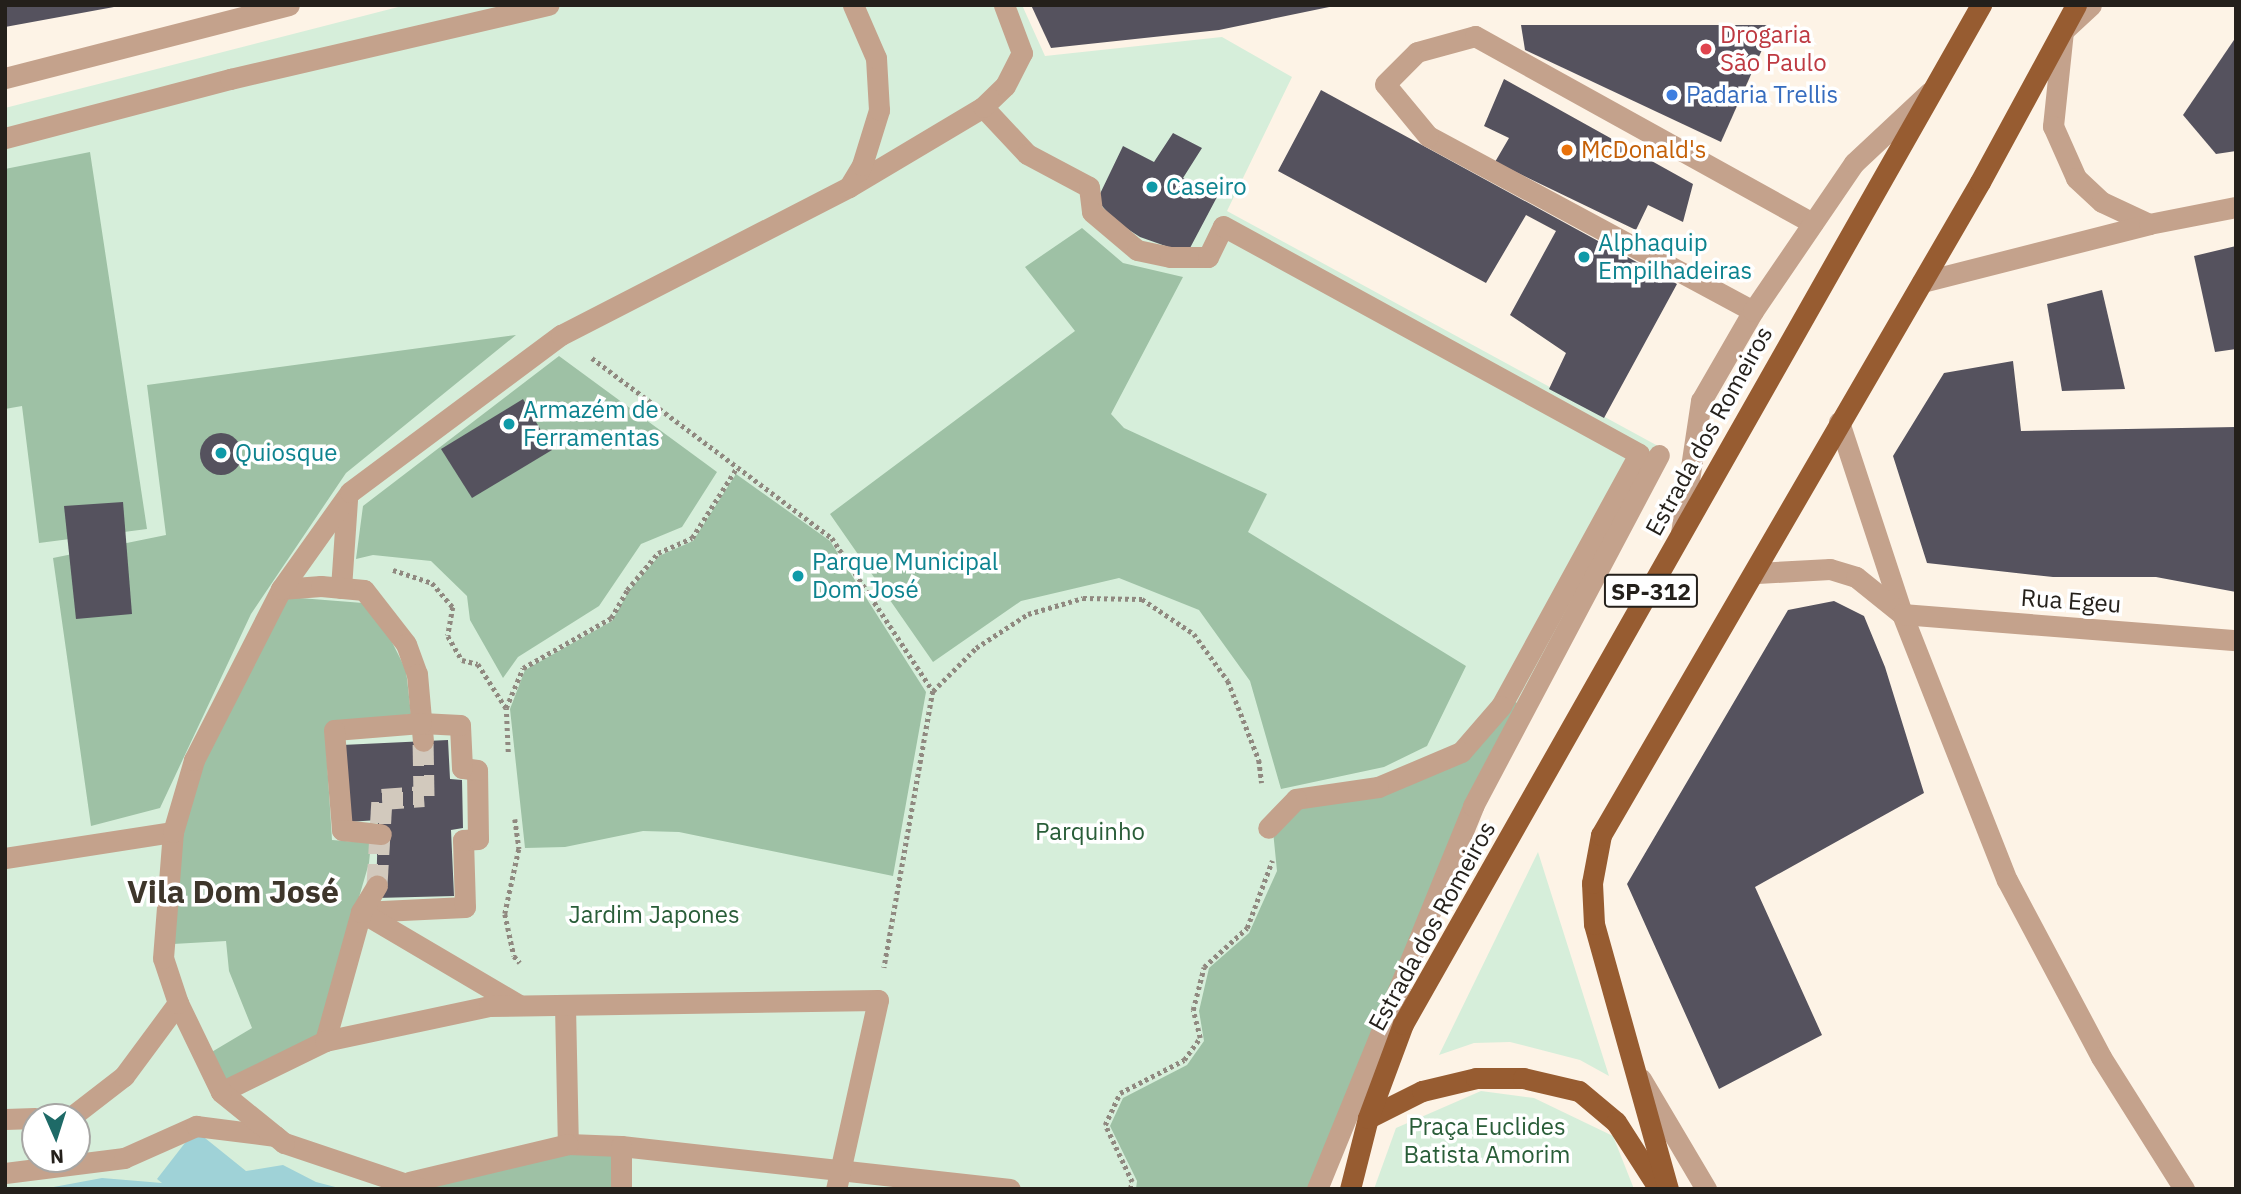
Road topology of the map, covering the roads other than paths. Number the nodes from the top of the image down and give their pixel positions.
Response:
1 (289, 5) edge
2 (550, 5) edge
3 (853, 5) edge
4 (1004, 5) edge
5 (1981, 5) edge
6 (2076, 5) edge
7 (2091, 5) edge
8 (2063, 31) junction
9 (5, 78) edge
10 (1934, 88) junction
11 (983, 107) junction
12 (5, 138) edge
13 (849, 187) junction
14 (2236, 207) edge
15 (1813, 223) junction
16 (2149, 224) junction
17 (1922, 282) junction
18 (1753, 311) junction
19 (1839, 422) junction
20 (1659, 456) dead end
21 (350, 492) junction
22 (1680, 541) junction
23 (1757, 573) junction
24 (341, 588) junction
25 (281, 589) junction
26 (1902, 614) junction
27 (2236, 640) edge
28 (422, 732) junction
29 (1268, 828) road end
30 (173, 832) junction
31 (381, 834) dead end
32 (5, 858) edge
33 (377, 884) tunnel mouth
34 (361, 912) junction
35 (178, 1003) junction
36 (521, 1006) junction
37 (560, 1006) junction
38 (325, 1041) junction
39 (1630, 1060) junction
40 (221, 1092) junction
41 (89, 1103) edge
42 (1368, 1118) junction
43 (275, 1136) junction
44 (568, 1144) junction
45 (621, 1146) junction
46 (91, 1161) edge
47 (838, 1178) edge
48 (419, 1187) edge
49 (621, 1189) edge
50 (1010, 1189) edge
51 (1317, 1189) edge
52 (1350, 1189) edge
53 (1659, 1189) edge
54 (1668, 1189) edge
55 (1706, 1189) edge
56 (2184, 1189) edge

1 - 9 street
2 - 12 street
3 - 13 street
4 - 11 street
5 - 10 main road, Estrada dos Romeiros / SP-312
6 - 8 main road, SP-312
7 - 8 street
8 - 16 street
8 - 17 main road, SP-312
10 - 15 street
10 - 22 main road, Estrada dos Romeiros / SP-312
11 - 13 street
11 - 29 street
13 - 21 street
14 - 16 street
15 - 18 street
15 - 18 street
16 - 17 street
17 - 19 main road, SP-312
18 - 22 street
19 - 23 main road, SP-312
19 - 26 street
20 - 51 street
21 - 24 street
21 - 25 street
22 - 42 main road, Estrada dos Romeiros / SP-312
23 - 26 street
23 - 39 main road, SP-312
24 - 25 street
24 - 28 street
25 - 30 street
26 - 27 street, Rua Egeu
26 - 56 street
28 - 31 street
28 - 34 street
30 - 32 street
30 - 35 street
33 - 34 street
34 - 36 street
34 - 38 street
35 - 40 street
35 - 41 street
36 - 37 street
36 - 38 street
37 - 44 street
37 - 47 street
38 - 40 street
39 - 54 main road, SP-312
39 - 55 street
40 - 43 street
42 - 52 main road, Estrada dos Romeiros / SP-312
42 - 53 main road
43 - 46 street
43 - 48 street
44 - 45 street
44 - 48 street
45 - 47 street
45 - 49 street
47 - 50 street

